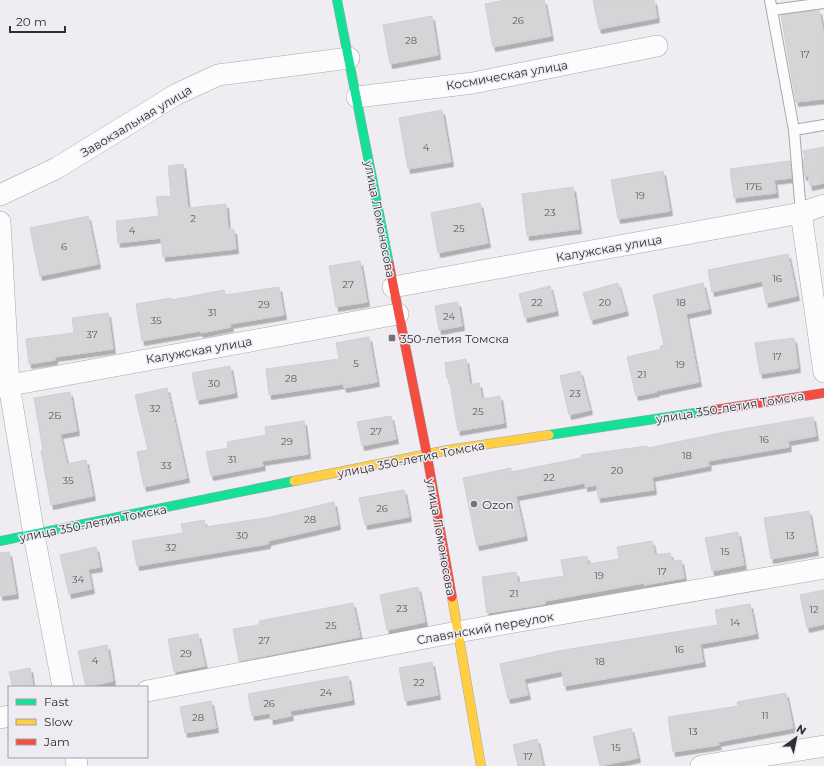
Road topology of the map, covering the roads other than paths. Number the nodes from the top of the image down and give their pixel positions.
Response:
1 (336, 0) edge
2 (770, 0) edge
3 (824, 3) edge
4 (772, 10) junction
5 (657, 46) dead end
6 (349, 58) junction
7 (357, 97) junction
8 (824, 125) edge
9 (794, 130) junction
10 (0, 195) edge
11 (824, 205) edge
12 (801, 213) junction
13 (0, 222) edge
14 (393, 287) junction
15 (398, 314) junction
16 (824, 372) edge
17 (4, 386) edge
18 (824, 393) edge
19 (426, 455) junction
20 (34, 535) junction
21 (0, 541) edge
22 (824, 568) edge
23 (457, 632) junction
24 (63, 686) edge
25 (148, 691) edge
26 (824, 746) edge
27 (481, 766) edge
28 (701, 766) edge

1 - 6 street, улица Ломоносова
2 - 4 lane
3 - 4 lane
4 - 9 lane
5 - 7 street, Космическая улица
6 - 7 street, улица Ломоносова
6 - 10 street, Завокзальная улица
7 - 14 street, улица Ломоносова
8 - 9 lane
9 - 12 lane
11 - 12 street, Калужская улица
12 - 14 street, Калужская улица
12 - 16 street
13 - 17 street
14 - 15 street, улица Ломоносова
15 - 17 street, Калужская улица
15 - 19 street, улица Ломоносова
17 - 20 street
18 - 19 street, улица 350-летия Томска
19 - 20 street, улица 350-летия Томска
19 - 23 street, улица Ломоносова
20 - 21 street, улица 350-летия Томска
20 - 24 street
22 - 23 street, Славянский переулок
23 - 25 street, Славянский переулок
23 - 27 street, улица Ломоносова
26 - 28 street

